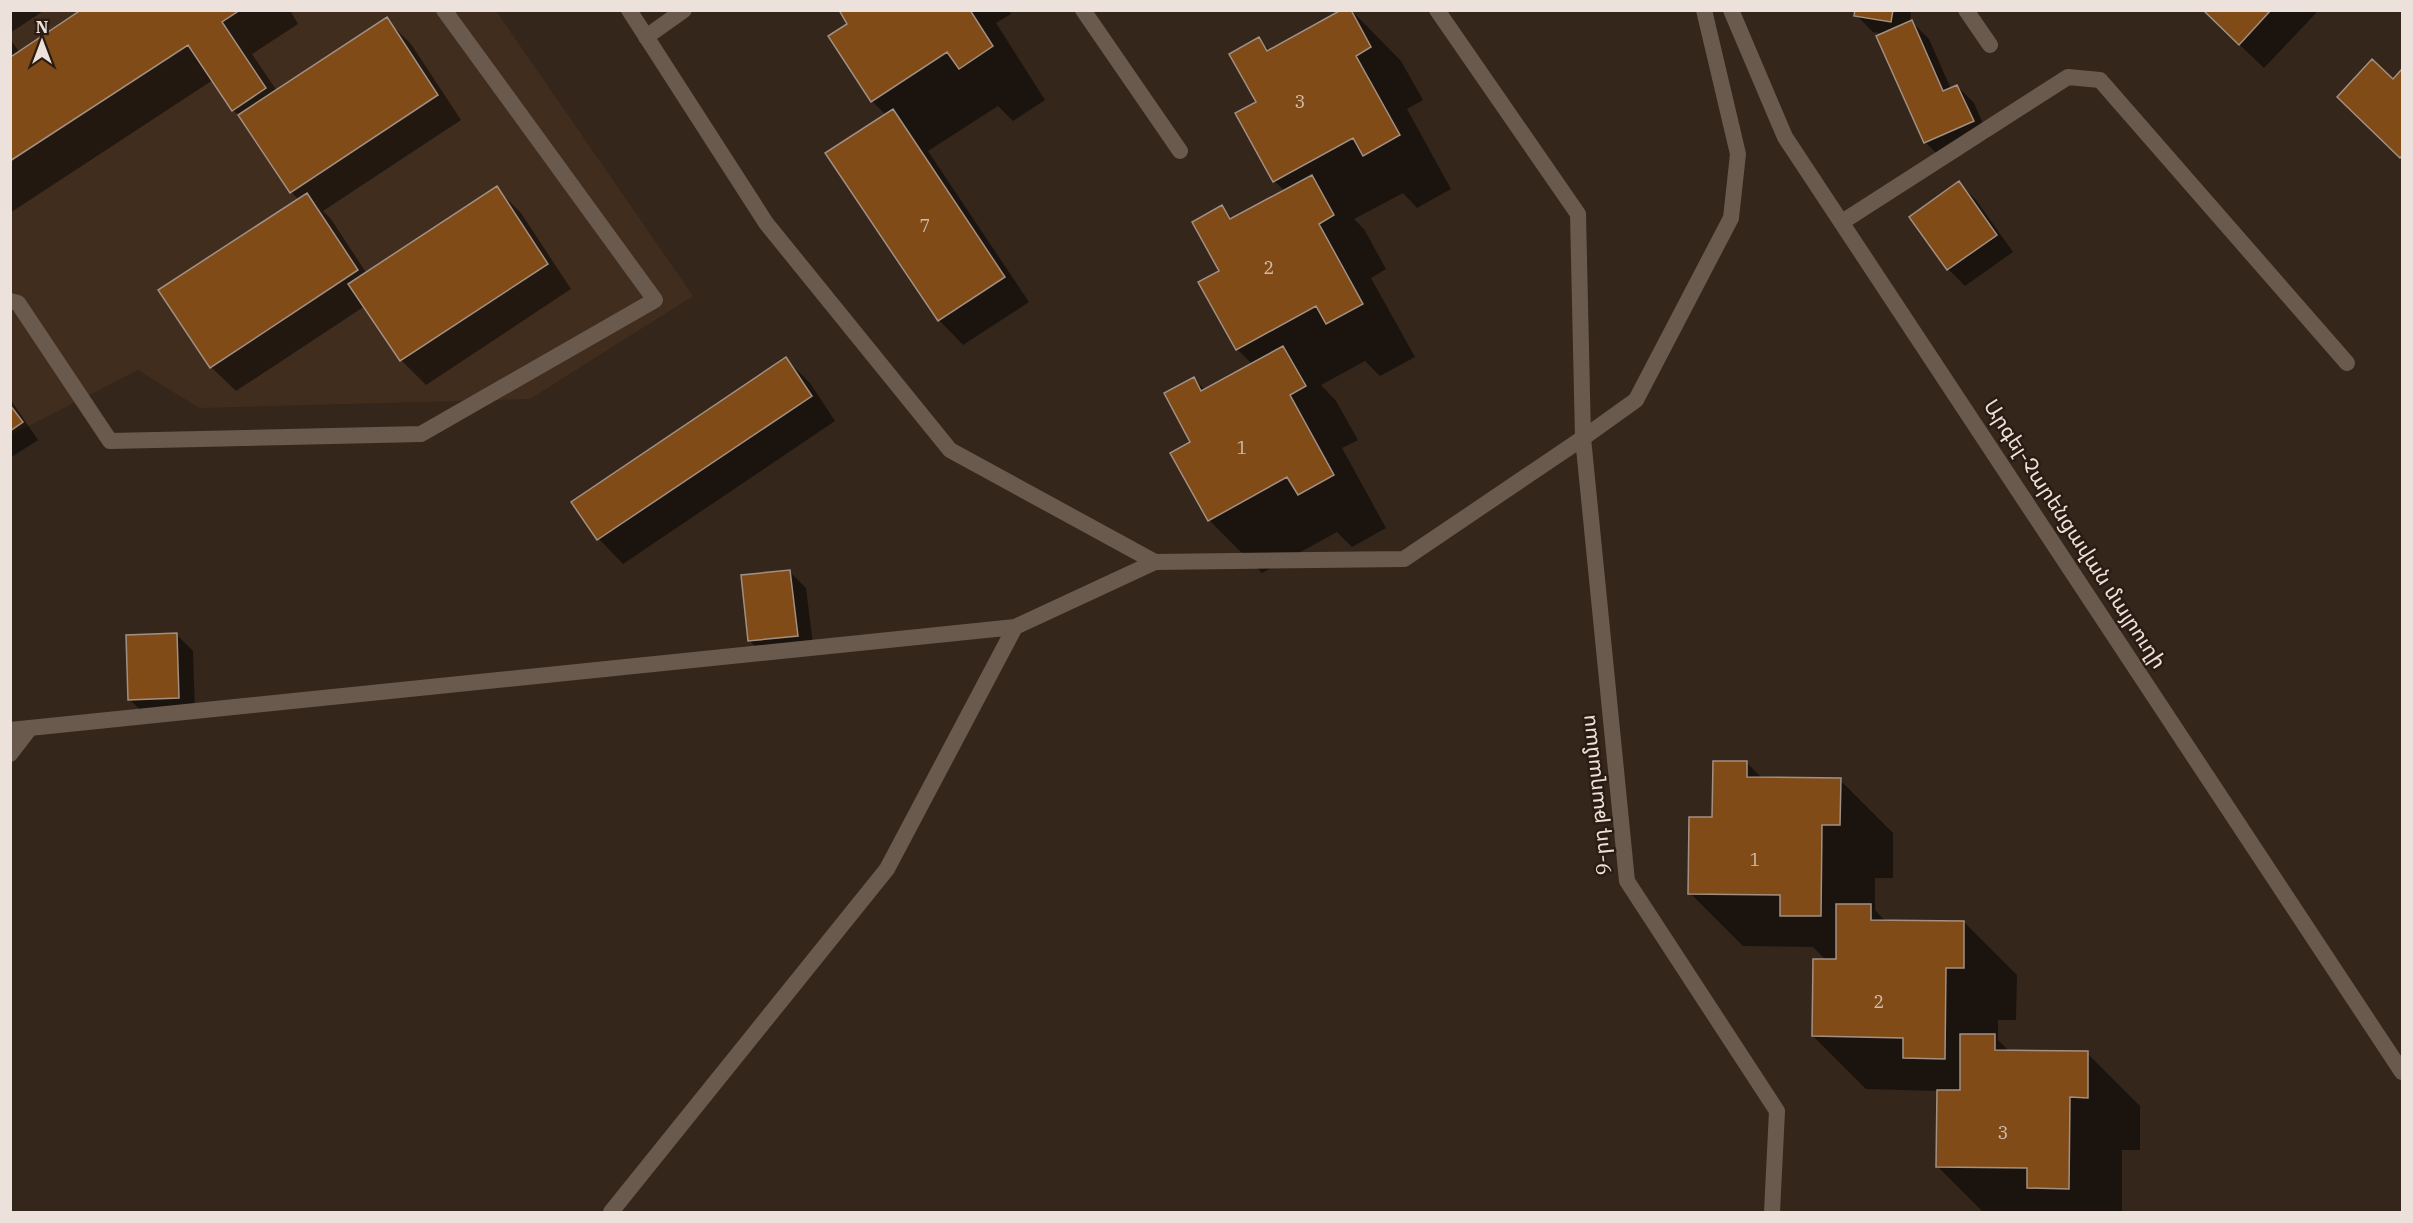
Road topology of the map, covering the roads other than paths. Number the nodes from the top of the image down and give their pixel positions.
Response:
1 (444, 10) edge
2 (628, 10) edge
3 (684, 10) edge
4 (1083, 10) edge
5 (1437, 10) edge
6 (1704, 10) edge
7 (1731, 10) edge
8 (1966, 10) edge
9 (646, 37) junction
10 (1990, 45) dead end
11 (1180, 151) dead end
12 (1842, 222) junction
13 (10, 302) edge
14 (2347, 363) dead end
15 (1583, 438) junction
16 (1155, 562) junction
17 (1015, 627) junction
18 (30, 728) junction
19 (10, 730) edge
20 (10, 754) edge
21 (2403, 1072) edge
22 (611, 1212) edge
23 (1772, 1212) edge

1 - 13 street
2 - 9 street
3 - 9 street
4 - 11 street
5 - 15 street, 9-րդ թաղամաս
6 - 15 street
7 - 12 street, Արգել-Չարենցավան մայրուղի
8 - 10 street
9 - 16 street
12 - 14 street
12 - 21 street, Արգել-Չարենցավան մայրուղի
15 - 16 street
15 - 23 street, 9-րդ թաղամաս
16 - 17 street
17 - 18 street
17 - 22 street
18 - 19 street
18 - 20 street

